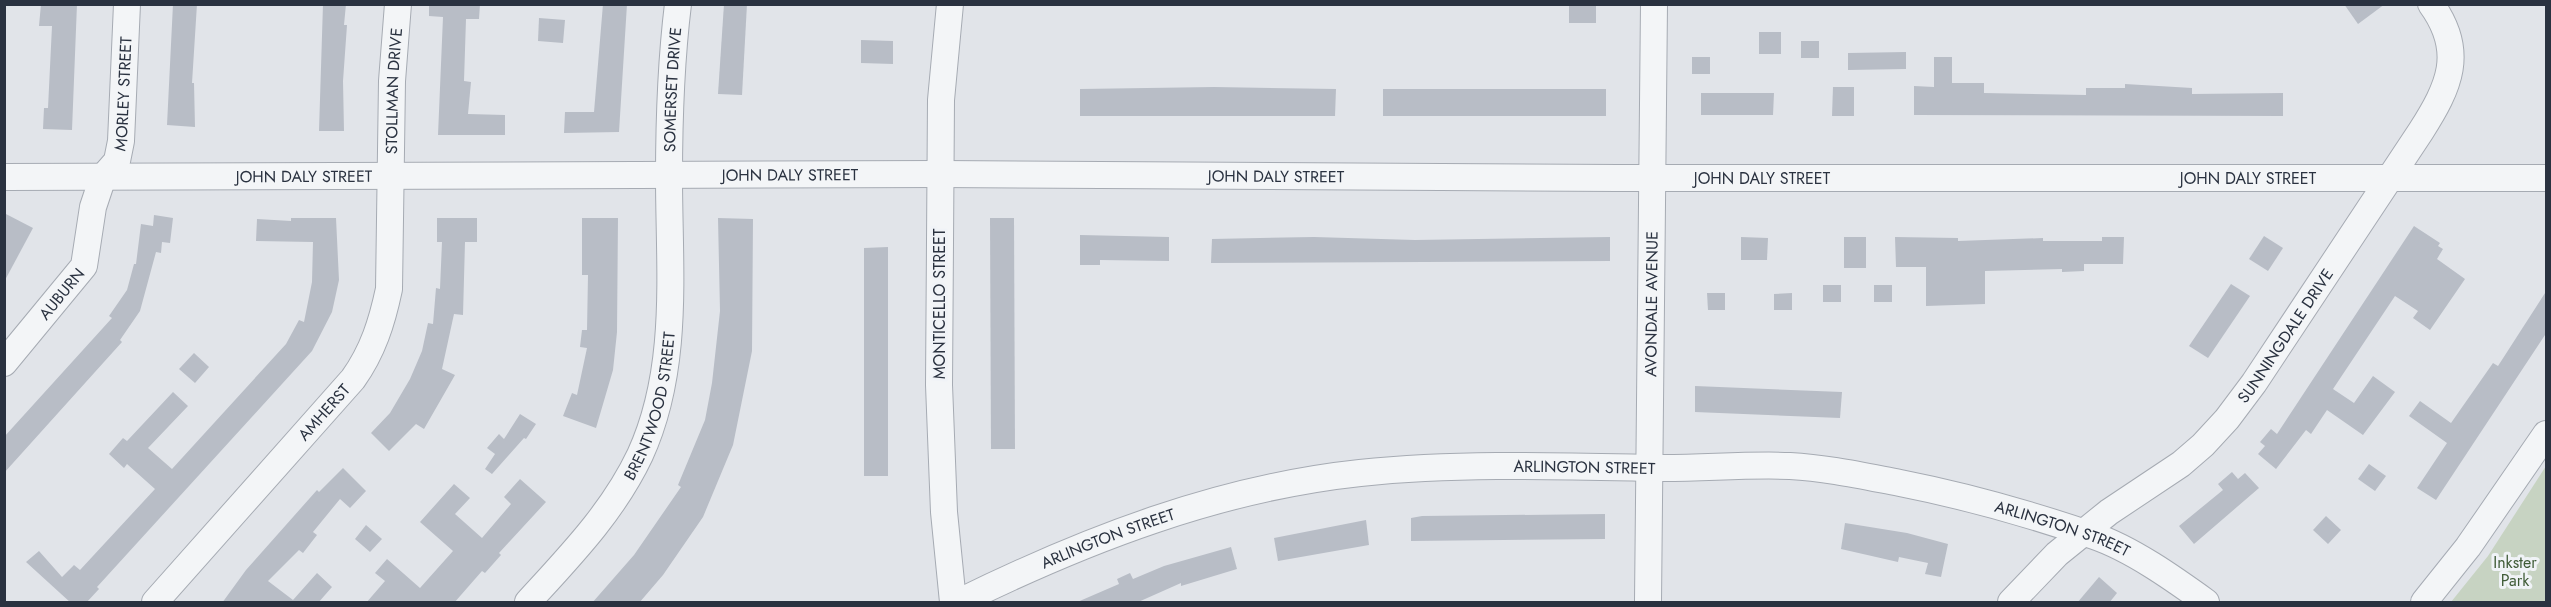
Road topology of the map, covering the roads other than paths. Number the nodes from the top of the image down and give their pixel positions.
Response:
1 (127, 4) edge
2 (398, 4) edge
3 (678, 4) edge
4 (950, 4) edge
5 (1654, 4) edge
6 (2431, 4) edge
7 (669, 174) junction
8 (940, 174) junction
9 (4, 177) edge
10 (103, 177) junction
11 (392, 178) junction
12 (1652, 178) junction
13 (2547, 178) edge
14 (2389, 180) junction
15 (4, 363) edge
16 (2547, 434) edge
17 (1650, 468) junction
18 (2082, 533) junction
19 (155, 603) edge
20 (528, 603) edge
21 (953, 603) edge
22 (959, 603) edge
23 (1648, 603) edge
24 (2011, 603) edge
25 (2206, 603) edge
26 (2424, 603) edge

1 - 10 street, MORLEY STREET
2 - 11 street, STOLLMAN DRIVE
3 - 7 street, SOMERSET DRIVE
4 - 8 street, MONTICELLO STREET
5 - 12 street, AVONDALE AVENUE
6 - 14 street, SUNNINGDALE DRIVE
7 - 8 street, JOHN DALY STREET
7 - 11 street, JOHN DALY STREET
7 - 20 street, BRENTWOOD STREET
8 - 12 street, JOHN DALY STREET
8 - 21 street, MONTICELLO STREET
9 - 10 street, JOHN DALY STREET
10 - 11 street, JOHN DALY STREET
10 - 15 street, AUBURN
11 - 19 street, AMHERST
12 - 14 street, JOHN DALY STREET
12 - 17 street, AVONDALE AVENUE
13 - 14 street, JOHN DALY STREET
14 - 18 street, SUNNINGDALE DRIVE
16 - 26 street
17 - 18 street, ARLINGTON STREET
17 - 22 street, ARLINGTON STREET
17 - 23 street, AVONDALE AVENUE
18 - 24 street, SUNNINGDALE DRIVE
18 - 25 street, ARLINGTON STREET

